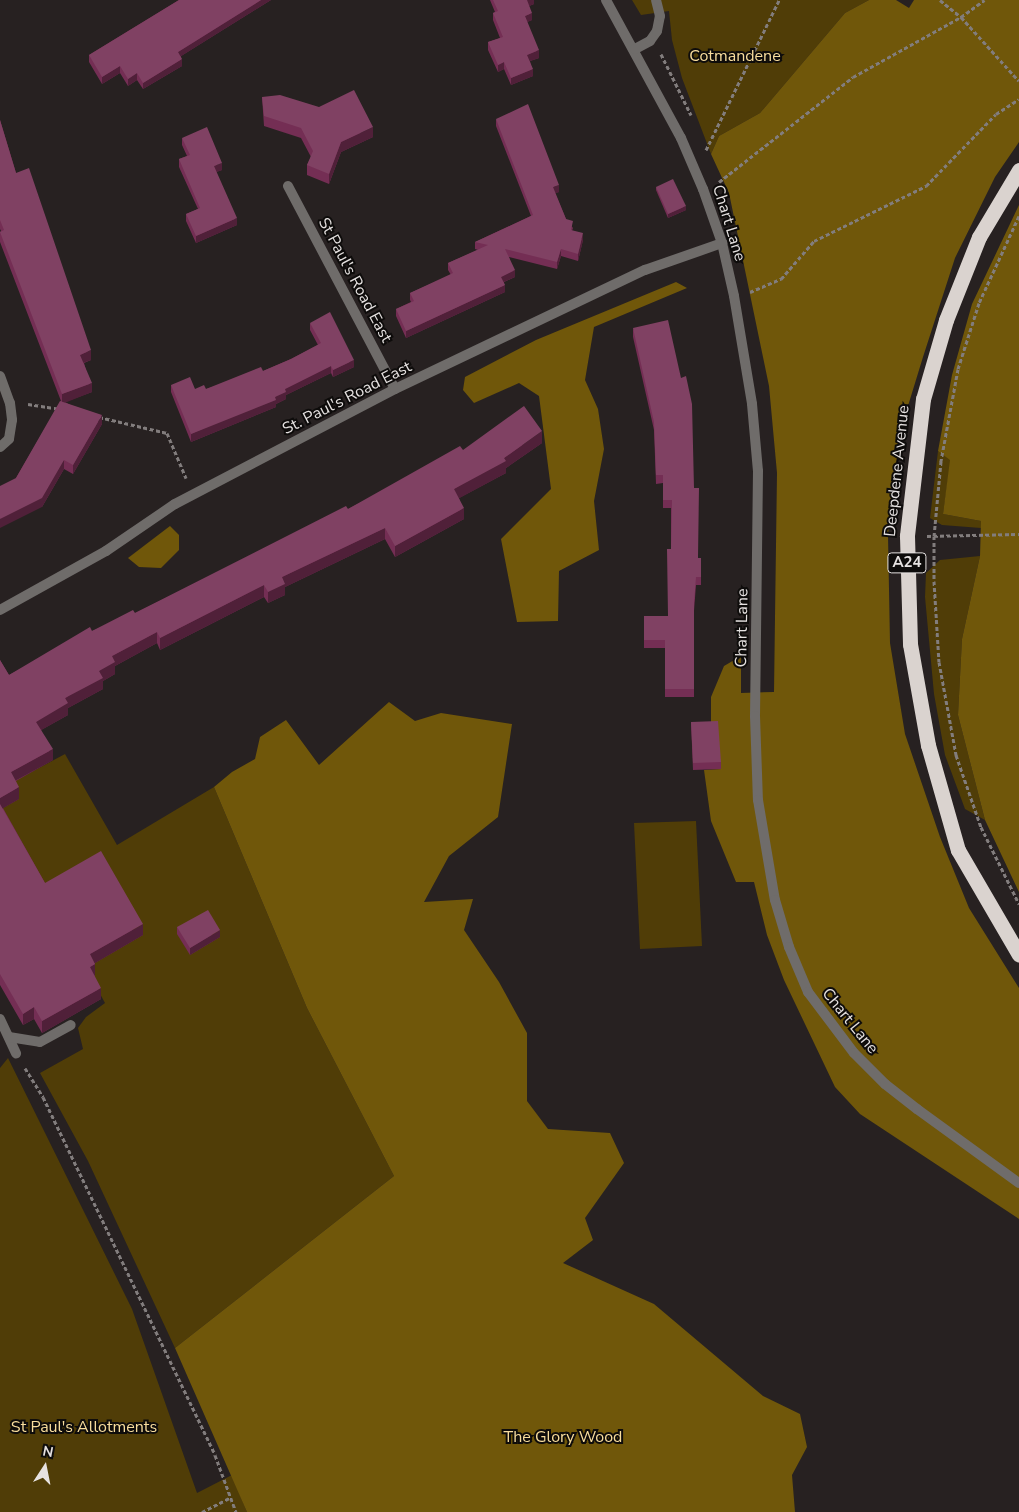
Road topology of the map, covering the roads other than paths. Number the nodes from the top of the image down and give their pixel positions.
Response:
1 (606, 0) edge
2 (656, 0) edge
3 (635, 49) junction
4 (1019, 170) edge
5 (288, 186) dead end
6 (722, 243) junction
7 (0, 376) edge
8 (395, 389) junction
9 (0, 447) edge
10 (0, 610) edge
11 (1019, 955) edge
12 (0, 1019) edge
13 (71, 1025) edge
14 (9, 1037) junction
15 (16, 1052) road end
16 (1019, 1183) edge

1 - 3 street, Chart Lane
2 - 3 street
3 - 6 street, Chart Lane
4 - 11 highway, Deepdene Avenue / A24
5 - 8 street, St Paul's Road East
6 - 8 street, St. Paul's Road East
6 - 16 street, Chart Lane
7 - 9 street
8 - 10 street, St. Paul's Road East
12 - 14 street
13 - 14 street
14 - 15 street

